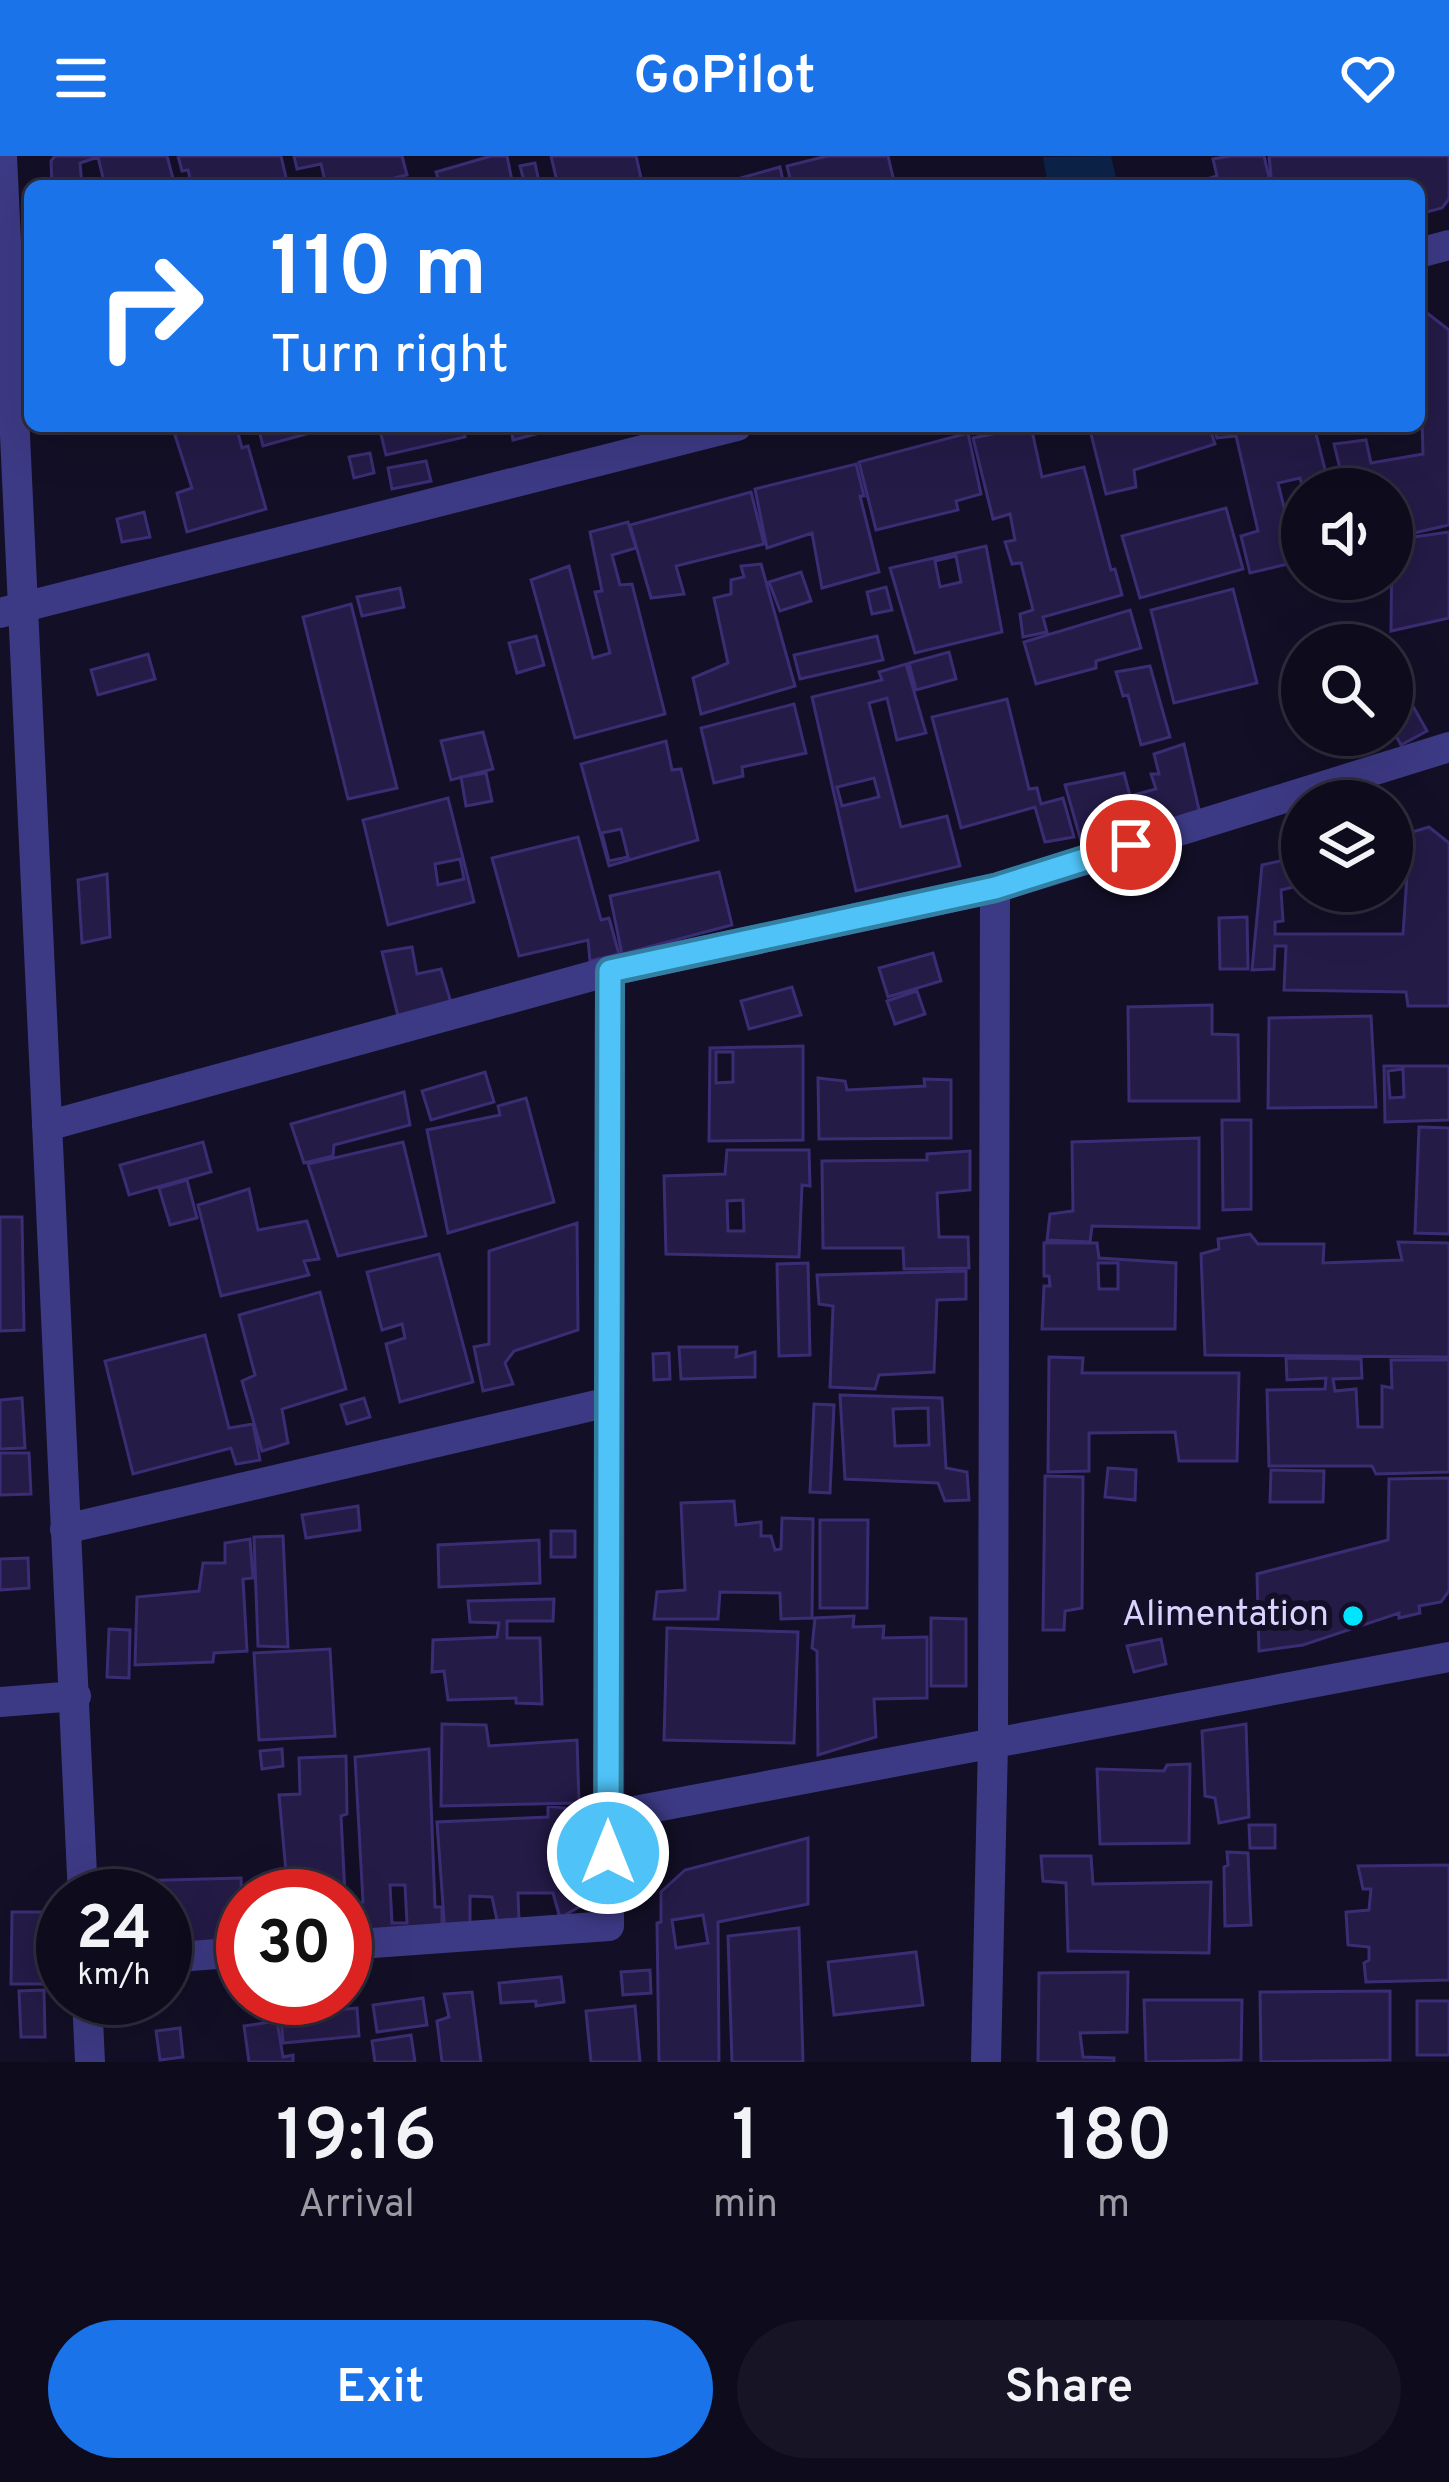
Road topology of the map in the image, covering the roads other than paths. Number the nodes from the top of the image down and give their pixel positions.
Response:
1 (2, 156) edge
2 (713, 432) edge
3 (12, 610) edge
4 (1449, 747) edge
5 (995, 888) junction
6 (610, 971) junction
7 (47, 1126) junction
8 (609, 1402) junction
9 (65, 1529) junction
10 (1449, 1658) edge
11 (76, 1696) junction
12 (0, 1702) edge
13 (992, 1743) junction
14 (608, 1816) junction
15 (82, 1869) edge
16 (372, 1943) edge
17 (88, 2025) edge
18 (90, 2062) edge
19 (986, 2062) edge

1 - 3 street
2 - 3 street
3 - 7 street
4 - 5 street
5 - 6 street
5 - 13 street
6 - 7 street
6 - 8 street
7 - 9 street
8 - 9 street
8 - 14 street
9 - 11 street
10 - 13 street
11 - 12 street
11 - 15 street
13 - 14 street
13 - 19 street
14 - 16 street
17 - 18 street

